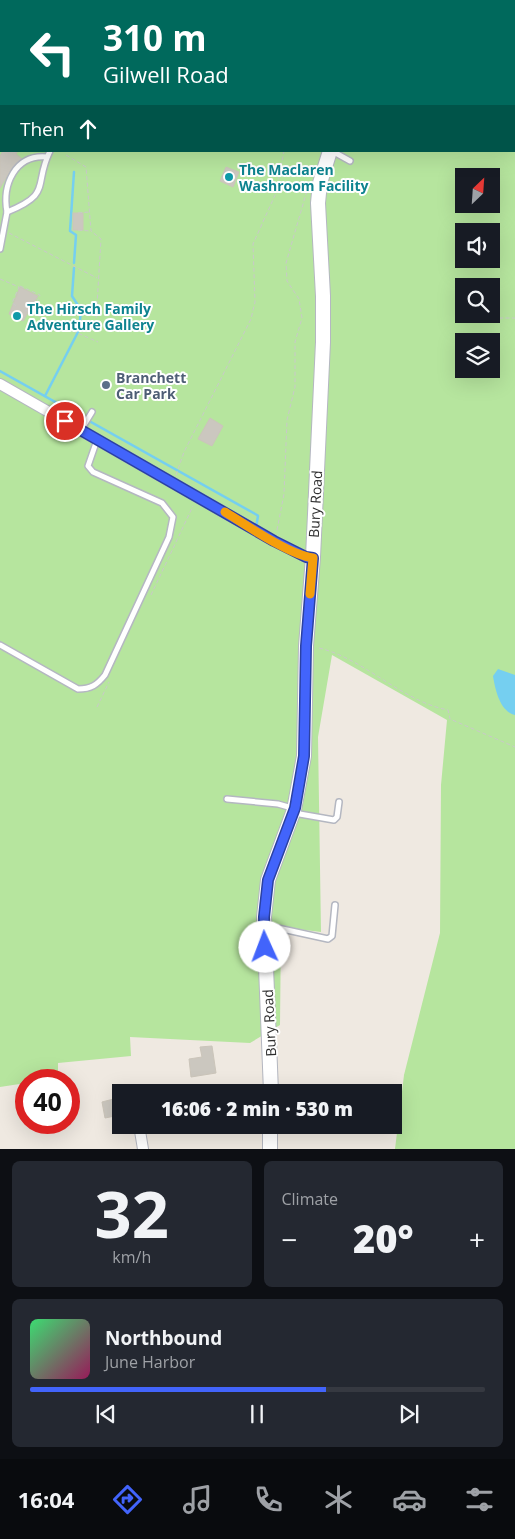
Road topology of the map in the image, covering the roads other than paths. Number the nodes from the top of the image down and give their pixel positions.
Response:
1 (331, 152) edge
2 (333, 152) edge
3 (48, 153) edge
4 (350, 161) dead end
5 (7, 212) junction
6 (0, 249) edge
7 (0, 384) edge
8 (92, 412) dead end
9 (81, 430) junction
10 (97, 440) junction
11 (313, 558) junction
12 (0, 645) edge
13 (227, 799) dead end
14 (338, 802) dead end
15 (294, 810) junction
16 (335, 906) dead end
17 (264, 925) junction
18 (271, 1084) edge
19 (140, 1134) edge
20 (270, 1134) edge
21 (143, 1149) edge
22 (270, 1149) edge

1 - 11 street, Bury Road
2 - 4 lane
3 - 5 lane
3 - 5 lane
5 - 6 lane
7 - 9 street
8 - 9 lane
9 - 10 street
10 - 11 street
10 - 12 lane
11 - 15 street, Bury Road
13 - 15 lane
14 - 15 lane
15 - 17 street, Bury Road
16 - 17 lane
17 - 18 street, Bury Road
19 - 21 street
20 - 22 street

